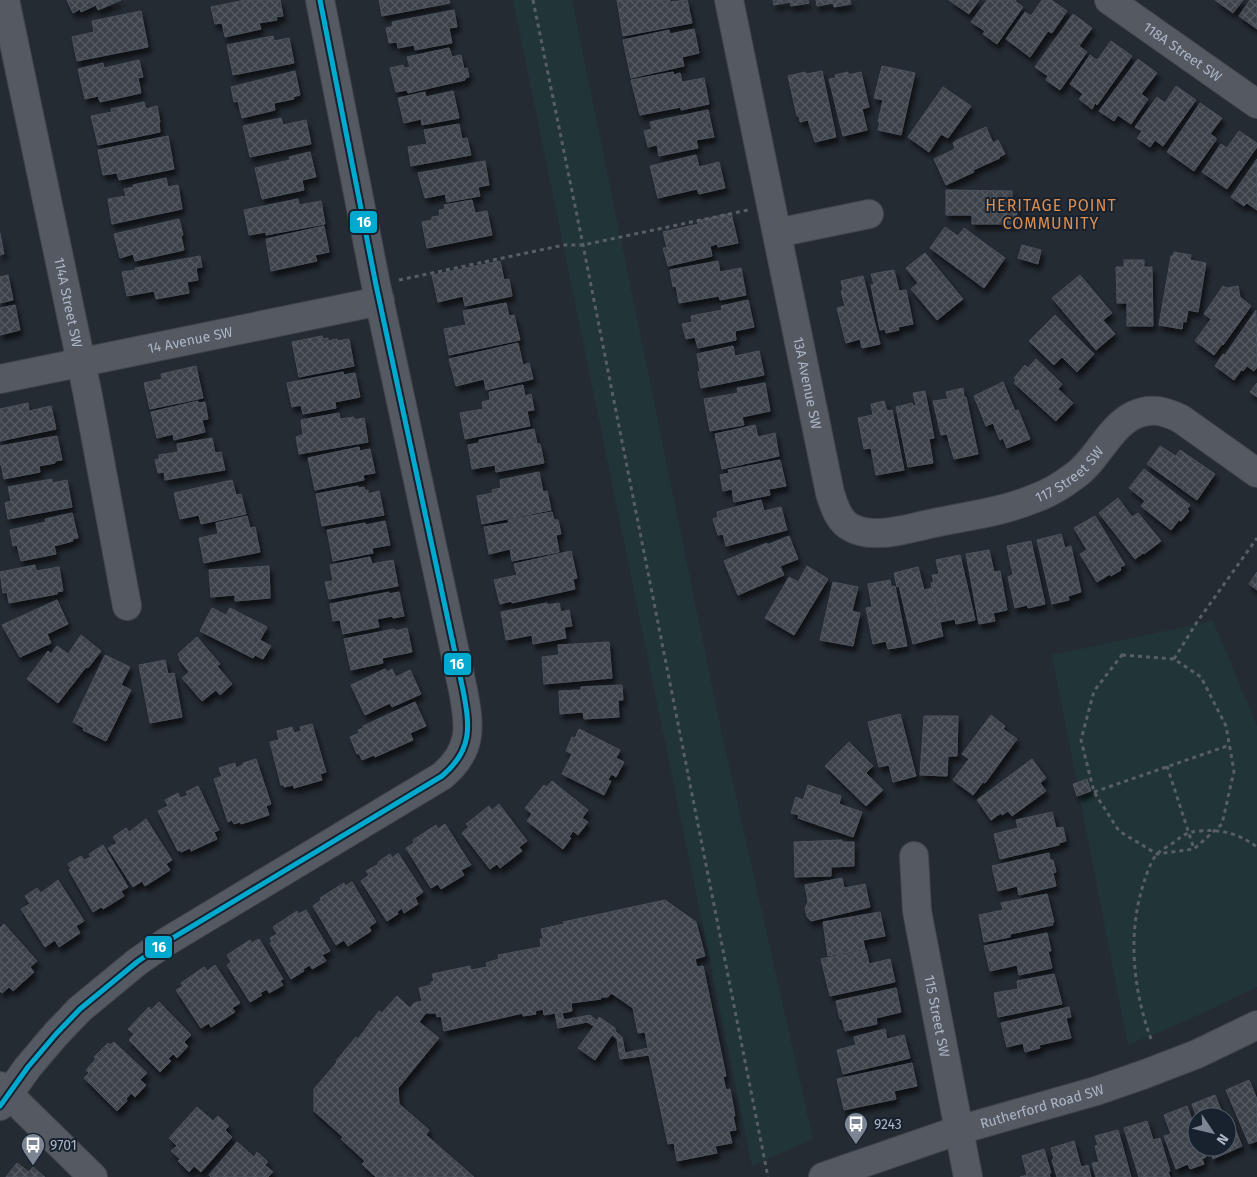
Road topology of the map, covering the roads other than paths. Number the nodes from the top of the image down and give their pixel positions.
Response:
1 (5, 0) edge
2 (320, 0) edge
3 (729, 0) edge
4 (1109, 0) edge
5 (1257, 104) edge
6 (869, 214) dead end
7 (777, 233) junction
8 (378, 293) junction
9 (81, 363) junction
10 (0, 379) edge
11 (1257, 473) edge
12 (850, 528) joint
13 (126, 606) dead end
14 (914, 856) dead end
15 (1257, 1025) edge
16 (3, 1096) edge
17 (959, 1130) junction
18 (92, 1177) edge
19 (823, 1177) edge
20 (968, 1177) edge

1 - 9 street, 114A Street SW
2 - 8 street
3 - 7 street, 13A Avenue SW
4 - 5 street, 118A Street SW
6 - 7 street
7 - 12 street, 13A Avenue SW
8 - 9 street, 14 Avenue SW
8 - 16 street
9 - 10 street, 14 Avenue SW
9 - 13 street, 114A Street SW
11 - 12 street, 117 Street SW
14 - 17 street, 115 Street SW
15 - 17 street, Rutherford Road SW
16 - 18 street
17 - 19 street, Rutherford Road SW
17 - 20 street, 115 Street SW

